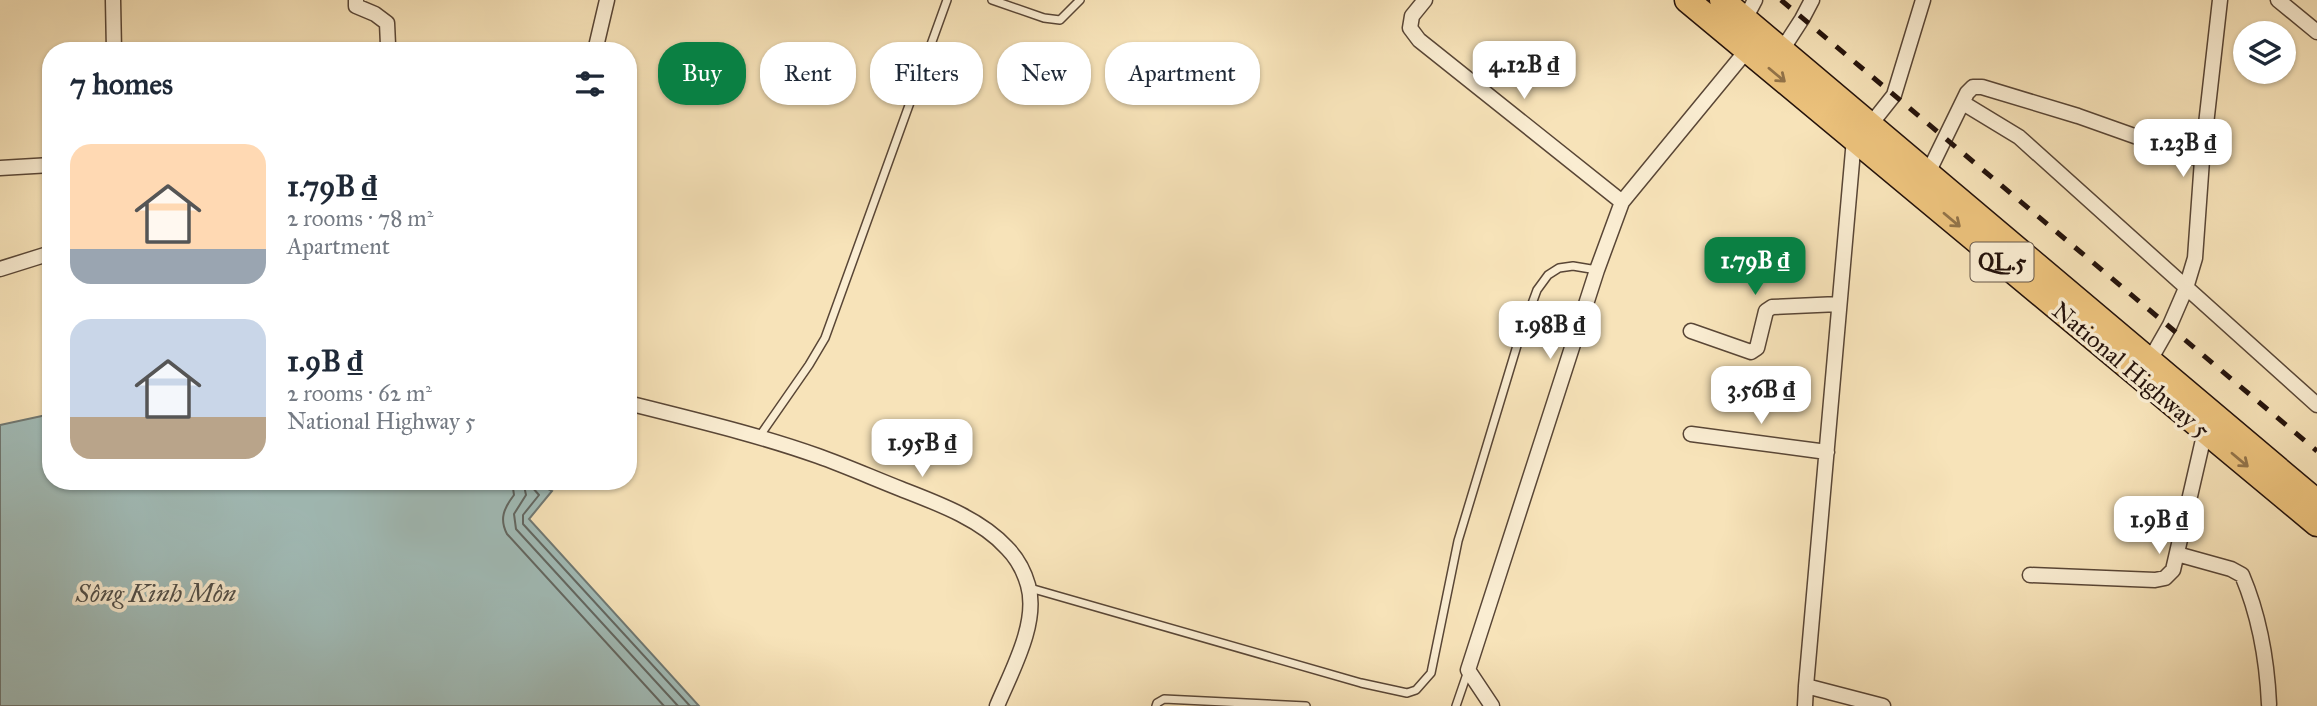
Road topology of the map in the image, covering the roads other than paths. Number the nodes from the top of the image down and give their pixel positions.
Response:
1 (113, 0) edge
2 (356, 0) edge
3 (607, 0) edge
4 (947, 0) edge
5 (992, 0) edge
6 (1080, 0) edge
7 (1425, 0) edge
8 (1687, 0) edge
9 (1723, 0) edge
10 (1812, 0) edge
11 (1923, 0) edge
12 (2220, 0) edge
13 (2278, 0) edge
14 (1750, 9) edge
15 (2317, 32) edge
16 (114, 42) edge
17 (388, 42) edge
18 (597, 42) edge
19 (1747, 50) junction
20 (1782, 50) junction
21 (1963, 103) junction
22 (1862, 132) junction
23 (2202, 160) junction
24 (42, 165) edge
25 (0, 167) edge
26 (1928, 173) junction
27 (1622, 202) junction
28 (42, 256) edge
29 (0, 269) edge
30 (1598, 270) junction
31 (2186, 288) junction
32 (1839, 304) junction
33 (1691, 331) dead end
34 (2150, 360) junction
35 (637, 405) edge
36 (2317, 405) edge
37 (2205, 431) junction
38 (1690, 434) dead end
39 (758, 438) junction
40 (1827, 452) junction
41 (2317, 502) edge
42 (2317, 524) edge
43 (2177, 554) junction
44 (2030, 575) dead end
45 (1029, 587) junction
46 (1468, 670) junction
47 (1806, 685) junction
48 (2272, 705) edge
49 (997, 706) edge
50 (1156, 706) edge
51 (1306, 706) edge
52 (1456, 706) edge
53 (1492, 706) edge
54 (1805, 706) edge
55 (1883, 706) edge

1 - 16 street
2 - 17 street
3 - 18 street
4 - 39 lane
5 - 6 lane
7 - 27 street
8 - 19 highway, National Highway 5 / QL.5
9 - 14 highway, National Highway 5 / QL.5
10 - 20 street
11 - 22 street
12 - 23 street
13 - 15 street
14 - 20 highway, National Highway 5 / QL.5
19 -> 22 highway, National Highway 5 / QL.5
19 - 27 street
20 - 22 highway, National Highway 5 / QL.5
21 - 23 street
21 - 26 street
21 - 31 street
22 - 26 highway, National Highway 5 / QL.5
22 - 32 street
22 -> 37 highway, National Highway 5 / QL.5
23 - 31 street
24 - 25 street
26 - 34 highway, National Highway 5 / QL.5
27 - 30 street
28 - 29 street
30 - 45 lane
30 - 46 street
31 - 34 street
31 - 36 street
32 - 33 street
32 - 40 street
34 - 41 highway, National Highway 5 / QL.5
35 - 39 street
37 -> 42 highway, National Highway 5 / QL.5
37 - 43 street
38 - 40 street
39 - 45 street
40 - 47 street
43 - 44 street
43 - 48 street
45 - 49 street
46 - 52 lane
46 - 53 street
47 - 54 street
47 - 55 street
50 - 51 lane

